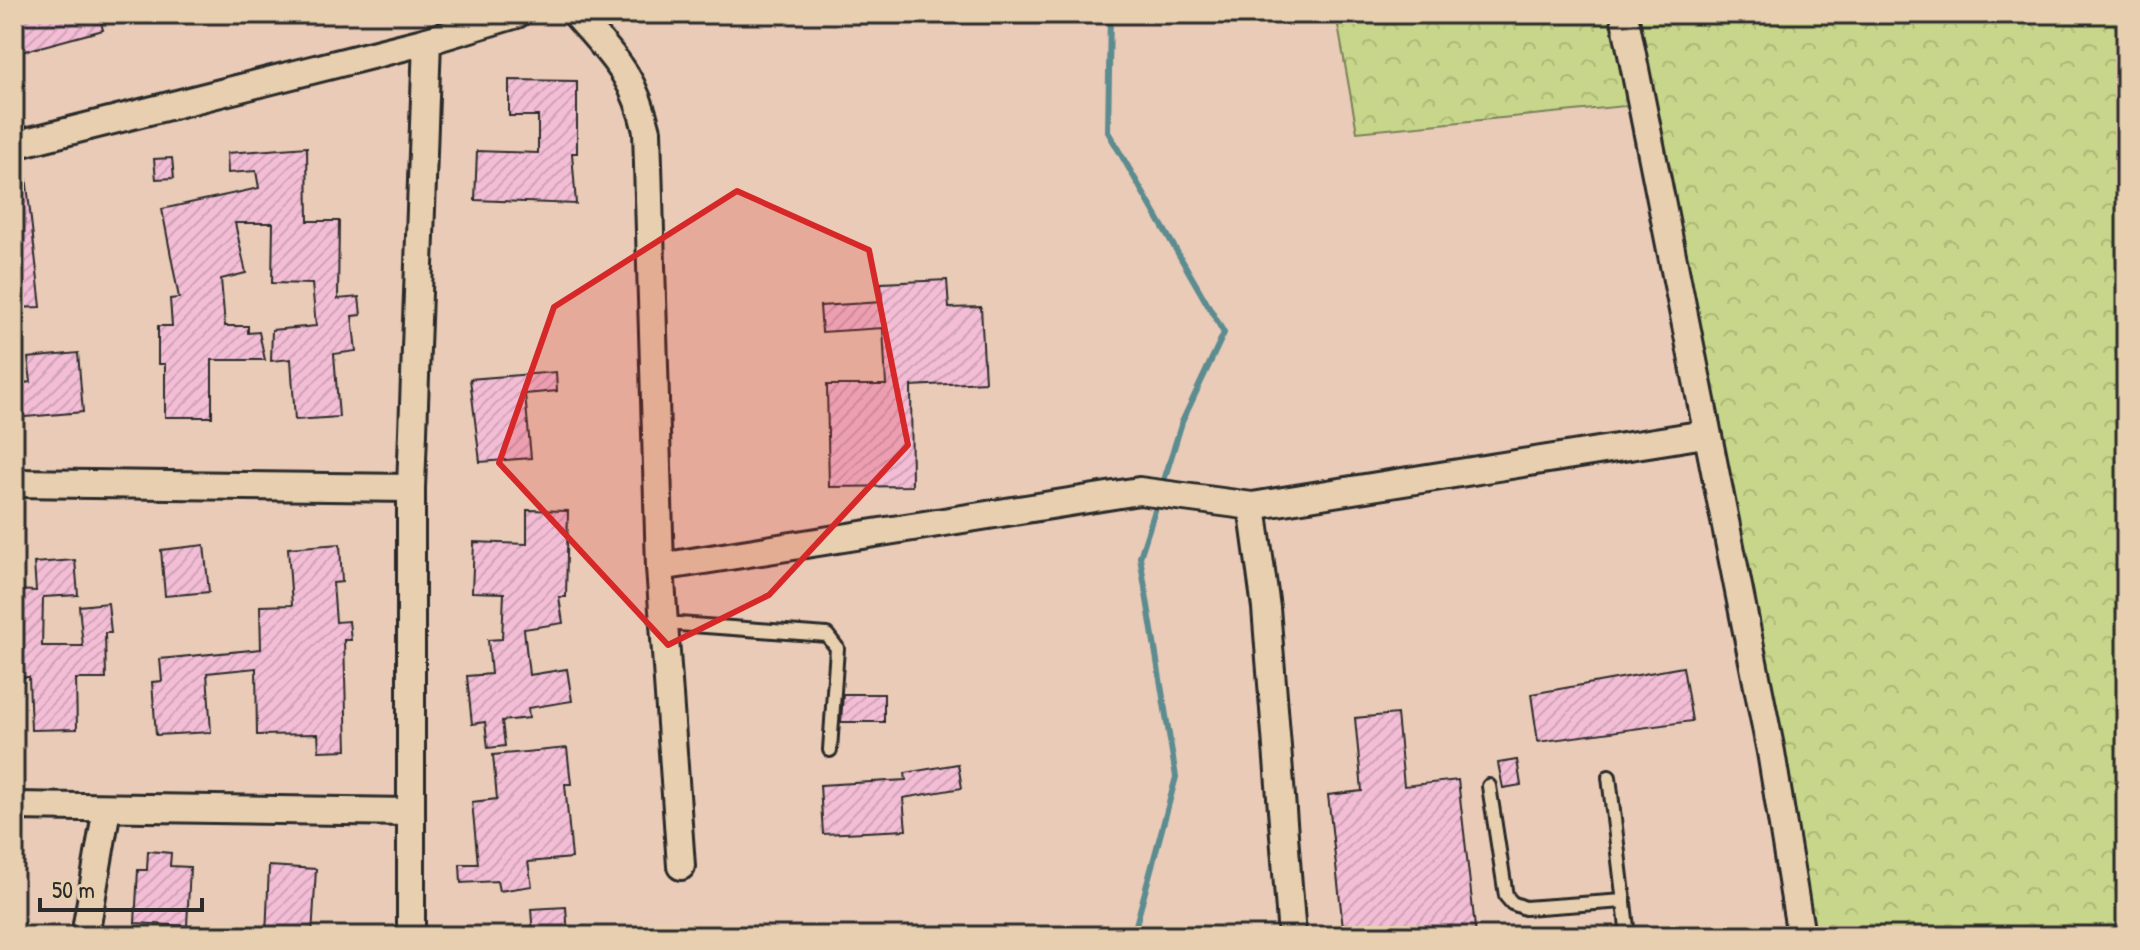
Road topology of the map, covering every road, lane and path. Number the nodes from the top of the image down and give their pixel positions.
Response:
1 (517, 14) edge
2 (576, 14) edge
3 (1624, 14) edge
4 (427, 41) junction
5 (14, 145) edge
6 (1705, 434) junction
7 (14, 483) edge
8 (411, 488) junction
9 (1241, 505) junction
10 (660, 567) junction
11 (665, 623) junction
12 (830, 750) dead end
13 (1609, 777) dead end
14 (1489, 786) dead end
15 (14, 806) edge
16 (107, 808) junction
17 (410, 812) junction
18 (681, 866) dead end
19 (1624, 901) junction
20 (85, 936) edge
21 (411, 936) edge
22 (1292, 936) edge
23 (1628, 936) edge
24 (1801, 936) edge

1 - 4 street
2 - 10 street
3 - 6 street
4 - 5 street
4 - 8 street
6 - 9 street
6 - 24 street
7 - 8 street
8 - 17 street
9 - 10 street
9 - 22 street
10 - 11 street
11 - 12 lane
11 - 18 street
13 - 19 lane
14 - 19 lane
15 - 16 street
16 - 17 street
16 - 20 street
17 - 21 street
19 - 23 lane

